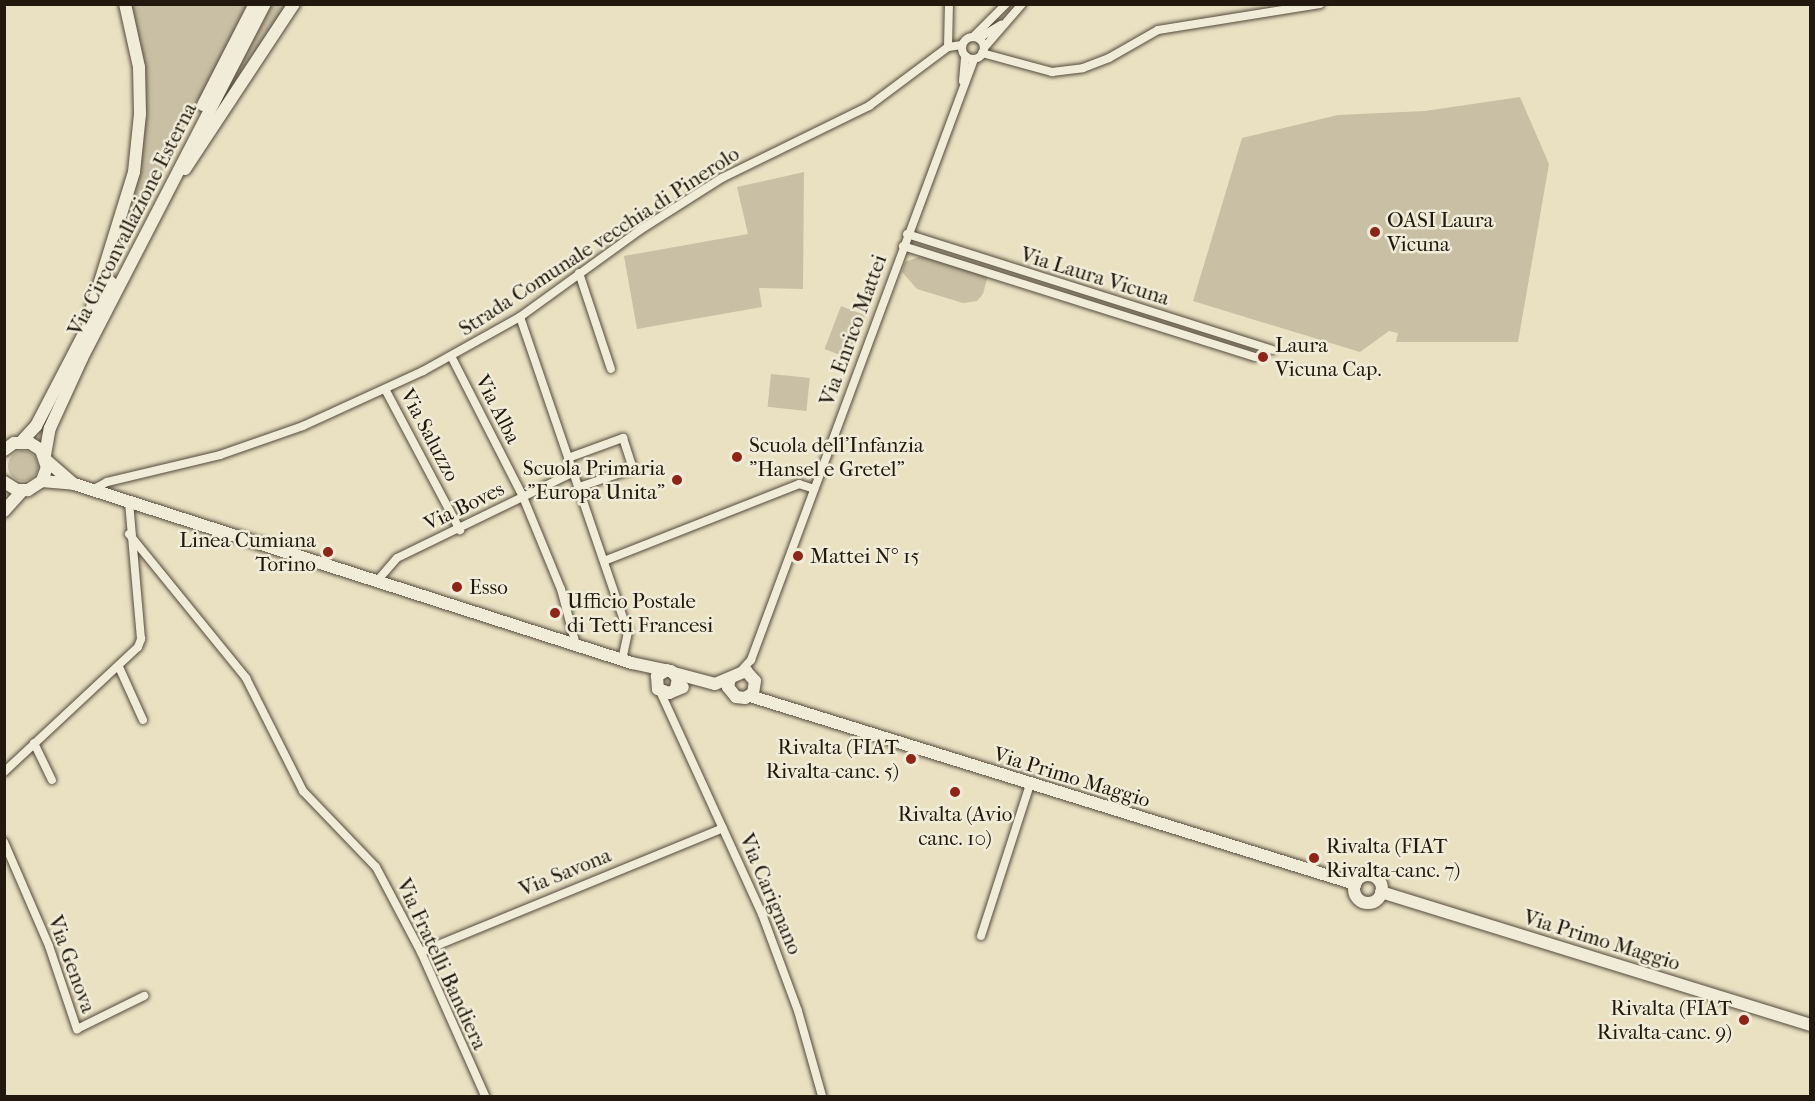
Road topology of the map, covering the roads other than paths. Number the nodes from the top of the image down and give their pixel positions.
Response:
1 (125, 4) edge
2 (255, 4) edge
3 (265, 4) edge
4 (294, 4) edge
5 (949, 4) edge
6 (1006, 4) edge
7 (1022, 4) edge
8 (1320, 4) edge
9 (1004, 23) junction
10 (976, 38) junction
11 (945, 50) junction
12 (983, 50) junction
13 (966, 52) junction
14 (162, 201) junction
15 (907, 234) junction
16 (903, 246) junction
17 (579, 273) junction
18 (520, 317) junction
19 (90, 331) junction
20 (1272, 350) dead end
21 (451, 356) junction
22 (1255, 357) dead end
23 (611, 369) dead end
24 (385, 389) junction
25 (21, 442) junction
26 (4, 450) edge
27 (46, 458) junction
28 (568, 458) junction
29 (574, 472) junction
30 (42, 481) junction
31 (4, 482) edge
32 (74, 484) junction
33 (579, 487) junction
34 (814, 489) junction
35 (23, 490) junction
36 (92, 490) junction
37 (523, 497) junction
38 (129, 502) junction
39 (4, 511) edge
40 (460, 530) junction
41 (129, 534) junction
42 (604, 561) junction
43 (377, 581) junction
44 (576, 645) junction
45 (751, 660) junction
46 (627, 661) junction
47 (118, 667) junction
48 (741, 671) junction
49 (671, 672) junction
50 (730, 678) junction
51 (657, 686) junction
52 (753, 686) junction
53 (676, 688) junction
54 (730, 692) junction
55 (670, 712) junction
56 (143, 720) dead end
57 (34, 742) junction
58 (4, 772) edge
59 (52, 780) dead end
60 (1030, 784) junction
61 (723, 828) junction
62 (4, 842) edge
63 (1355, 884) junction
64 (1381, 892) junction
65 (981, 936) dead end
66 (421, 952) junction
67 (144, 996) dead end
68 (1810, 1025) edge
69 (485, 1096) edge
70 (822, 1096) edge

1 - 19 main road
2 - 19 main road, Via Circonvallazione Esterna
3 - 14 main road, Via Circonvallazione Esterna
4 - 14 main road
5 - 11 street
6 - 10 street
7 - 9 street
8 - 12 street
9 - 10 street
9 - 12 street
10 - 12 street
10 - 13 street
11 - 13 street
11 - 17 street, Strada Comunale vecchia di Pinerolo
12 - 13 street
13 - 15 street, Via Enrico Mattei
14 - 19 main road, Via Circonvallazione Esterna
15 - 16 street, Via Enrico Mattei
15 - 20 street, Via Laura Vicuna
16 - 22 street, Via Laura Vicuna
16 - 34 street, Via Enrico Mattei
17 - 18 street, Strada Comunale vecchia di Pinerolo
17 - 23 street
18 - 21 street, Strada Comunale vecchia di Pinerolo
18 - 28 street
19 - 25 main road, Via Circonvallazione Esterna
19 - 27 main road, Via Circonvallazione Esterna
21 - 24 street, Strada Comunale vecchia di Pinerolo
21 - 37 street, Via Alba
24 - 36 street, Strada Comunale vecchia di Pinerolo
24 - 40 street, Via Saluzzo
25 - 26 main road
25 - 27 main road
27 - 30 main road, Via Circonvallazione Esterna
27 - 32 main road
28 - 29 street
28 - 33 street
29 - 33 street
29 - 37 street, Via Boves
30 - 32 main road
30 - 35 main road
31 - 35 main road
32 - 36 main road
33 - 42 street
34 - 42 street
34 - 45 street, Via Enrico Mattei
35 - 39 main road
36 - 38 main road
37 - 40 street, Via Boves
37 - 44 street, Via Alba
38 - 41 street
38 - 43 main road
40 - 43 street, Via Boves
41 - 47 street
41 - 66 street, Via Fratelli Bandiera
42 - 46 street
43 - 44 main road
44 - 46 main road
45 - 48 street, Via Enrico Mattei
45 - 52 street, Via Enrico Mattei
46 - 49 main road
46 - 51 main road
47 - 56 street
47 - 57 street
48 - 50 main road
48 - 52 main road
49 - 50 main road
49 - 51 main road
49 - 53 main road
50 - 54 main road
51 - 53 main road
51 - 55 street, Via Carignano
52 - 54 main road
52 - 60 main road, Via Primo Maggio
53 - 54 main road
53 - 55 street
55 - 61 street, Via Carignano
57 - 58 street
57 - 59 street
60 - 63 main road, Via Primo Maggio
60 - 65 street
61 - 66 street, Via Savona
61 - 70 street, Via Carignano
62 - 67 street, Via Genova
63 - 64 main road
63 - 64 main road
64 - 68 main road, Via Primo Maggio
66 - 69 street, Via Fratelli Bandiera

